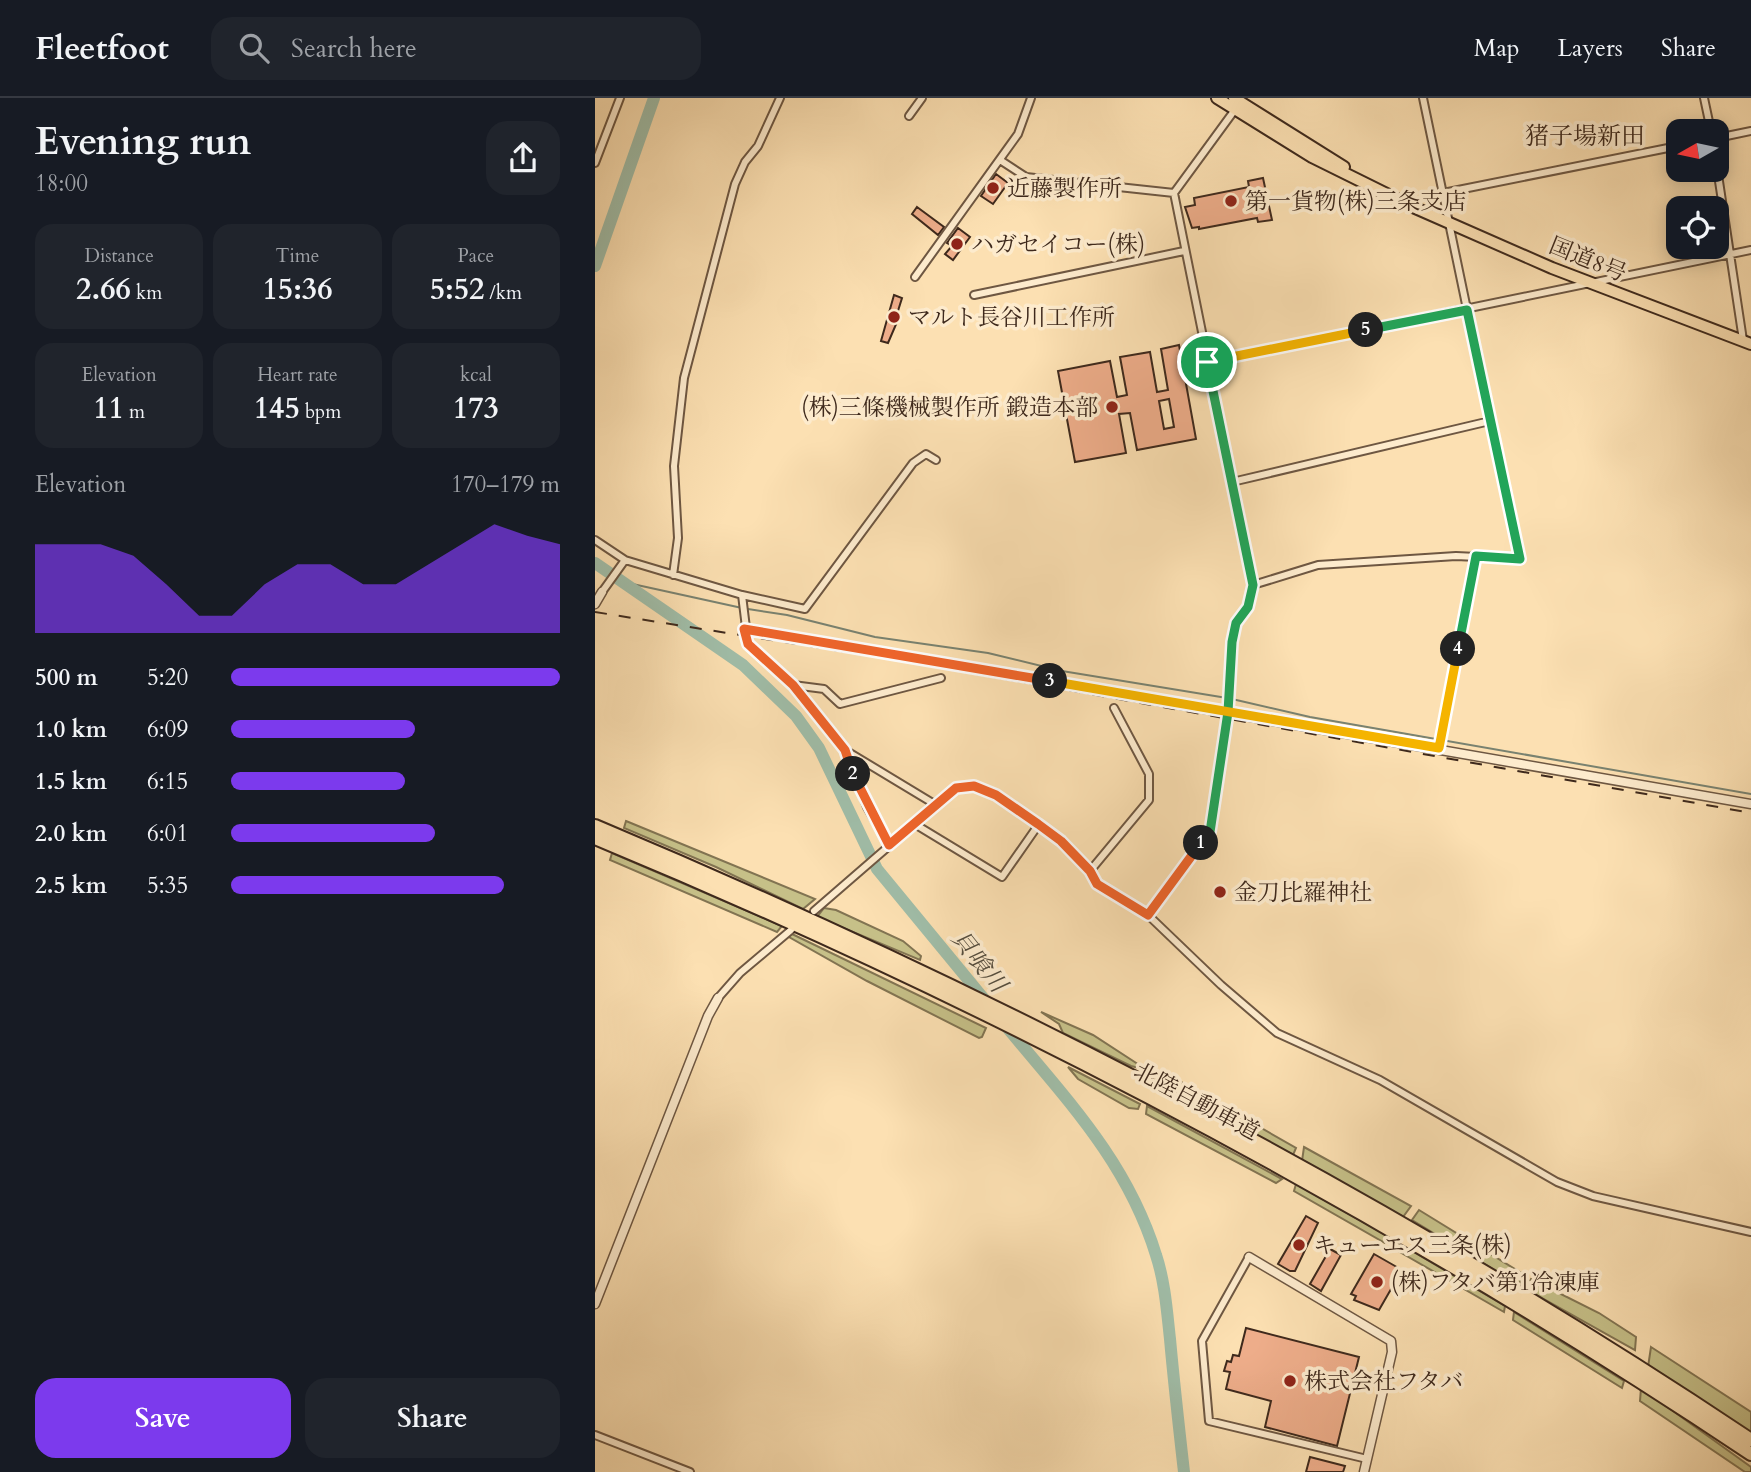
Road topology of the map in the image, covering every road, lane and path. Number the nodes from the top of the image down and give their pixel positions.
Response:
1 (619, 98) edge
2 (780, 98) edge
3 (922, 98) edge
4 (1031, 98) edge
5 (1217, 98) edge
6 (1423, 98) edge
7 (1705, 98) edge
8 (1236, 104) edge
9 (909, 116) dead end
10 (1709, 119) edge
11 (1751, 131) edge
12 (1729, 136) edge
13 (1666, 148) edge
14 (1000, 160) junction
15 (595, 161) edge
16 (1174, 193) junction
17 (1443, 193) junction
18 (1447, 222) junction
19 (1751, 250) edge
20 (1184, 251) junction
21 (1729, 254) joint
22 (1706, 259) edge
23 (915, 277) dead end
24 (1593, 284) junction
25 (974, 295) dead end
26 (1467, 310) junction
27 (1747, 342) edge
28 (1207, 362) junction
29 (1490, 421) junction
30 (936, 460) dead end
31 (1233, 482) junction
32 (595, 540) edge
33 (1476, 556) junction
34 (622, 562) junction
35 (673, 575) junction
36 (1253, 585) junction
37 (602, 592) joint
38 (741, 598) junction
39 (595, 604) edge
40 (744, 624) junction
41 (941, 678) dead end
42 (793, 685) junction
43 (1114, 708) dead end
44 (1228, 712) junction
45 (1439, 746) junction
46 (845, 750) junction
47 (1751, 804) edge
48 (936, 806) junction
49 (913, 823) junction
50 (1038, 824) junction
51 (595, 826) edge
52 (595, 838) edge
53 (887, 846) junction
54 (1090, 871) junction
55 (814, 911) dead end
56 (1148, 915) junction
57 (791, 930) dead end
58 (718, 998) joint
59 (1751, 1232) edge
60 (1248, 1257) joint
61 (595, 1304) edge
62 (595, 1435) edge
63 (1751, 1440) edge
64 (1751, 1454) edge
65 (1367, 1459) junction
66 (690, 1472) edge
67 (1364, 1472) edge

1 - 15 street
2 - 35 street
3 - 9 street
4 - 14 street
5 - 8 highway, 国道8号
6 - 17 street
7 - 10 street
8 - 16 street
8 - 18 highway, 国道8号
11 - 12 street
13 - 17 street
14 - 16 street
14 - 23 street
16 - 20 street
17 - 18 street
18 - 24 highway, 国道8号
18 - 26 street
19 - 21 street
20 - 25 street
20 - 28 street
21 - 27 street
22 - 24 street
24 - 26 street
24 - 27 highway, 国道8号
26 - 28 street
26 - 29 street
28 - 31 street
29 - 31 street
29 - 33 street
30 - 38 street
31 - 36 street
32 - 34 street
33 - 36 street
33 - 45 street
34 - 35 street
34 - 37 street
35 - 38 street
36 - 44 street
37 - 39 street
38 - 40 street
40 - 42 street
40 - 44 street
41 - 42 street
42 - 46 street
43 - 54 street
44 - 45 street
44 - 56 street
45 - 47 street
46 - 48 street
46 - 53 street
48 - 49 street
48 - 50 street
49 - 50 street
49 - 53 street
50 - 54 street
51 - 63 highway, 北陸自動車道
52 - 64 highway, 北陸自動車道
53 - 55 street
54 - 56 street
56 - 59 street
57 - 58 street
58 - 61 street
60 - 65 street
60 - 65 street
62 - 66 street
65 - 67 street

